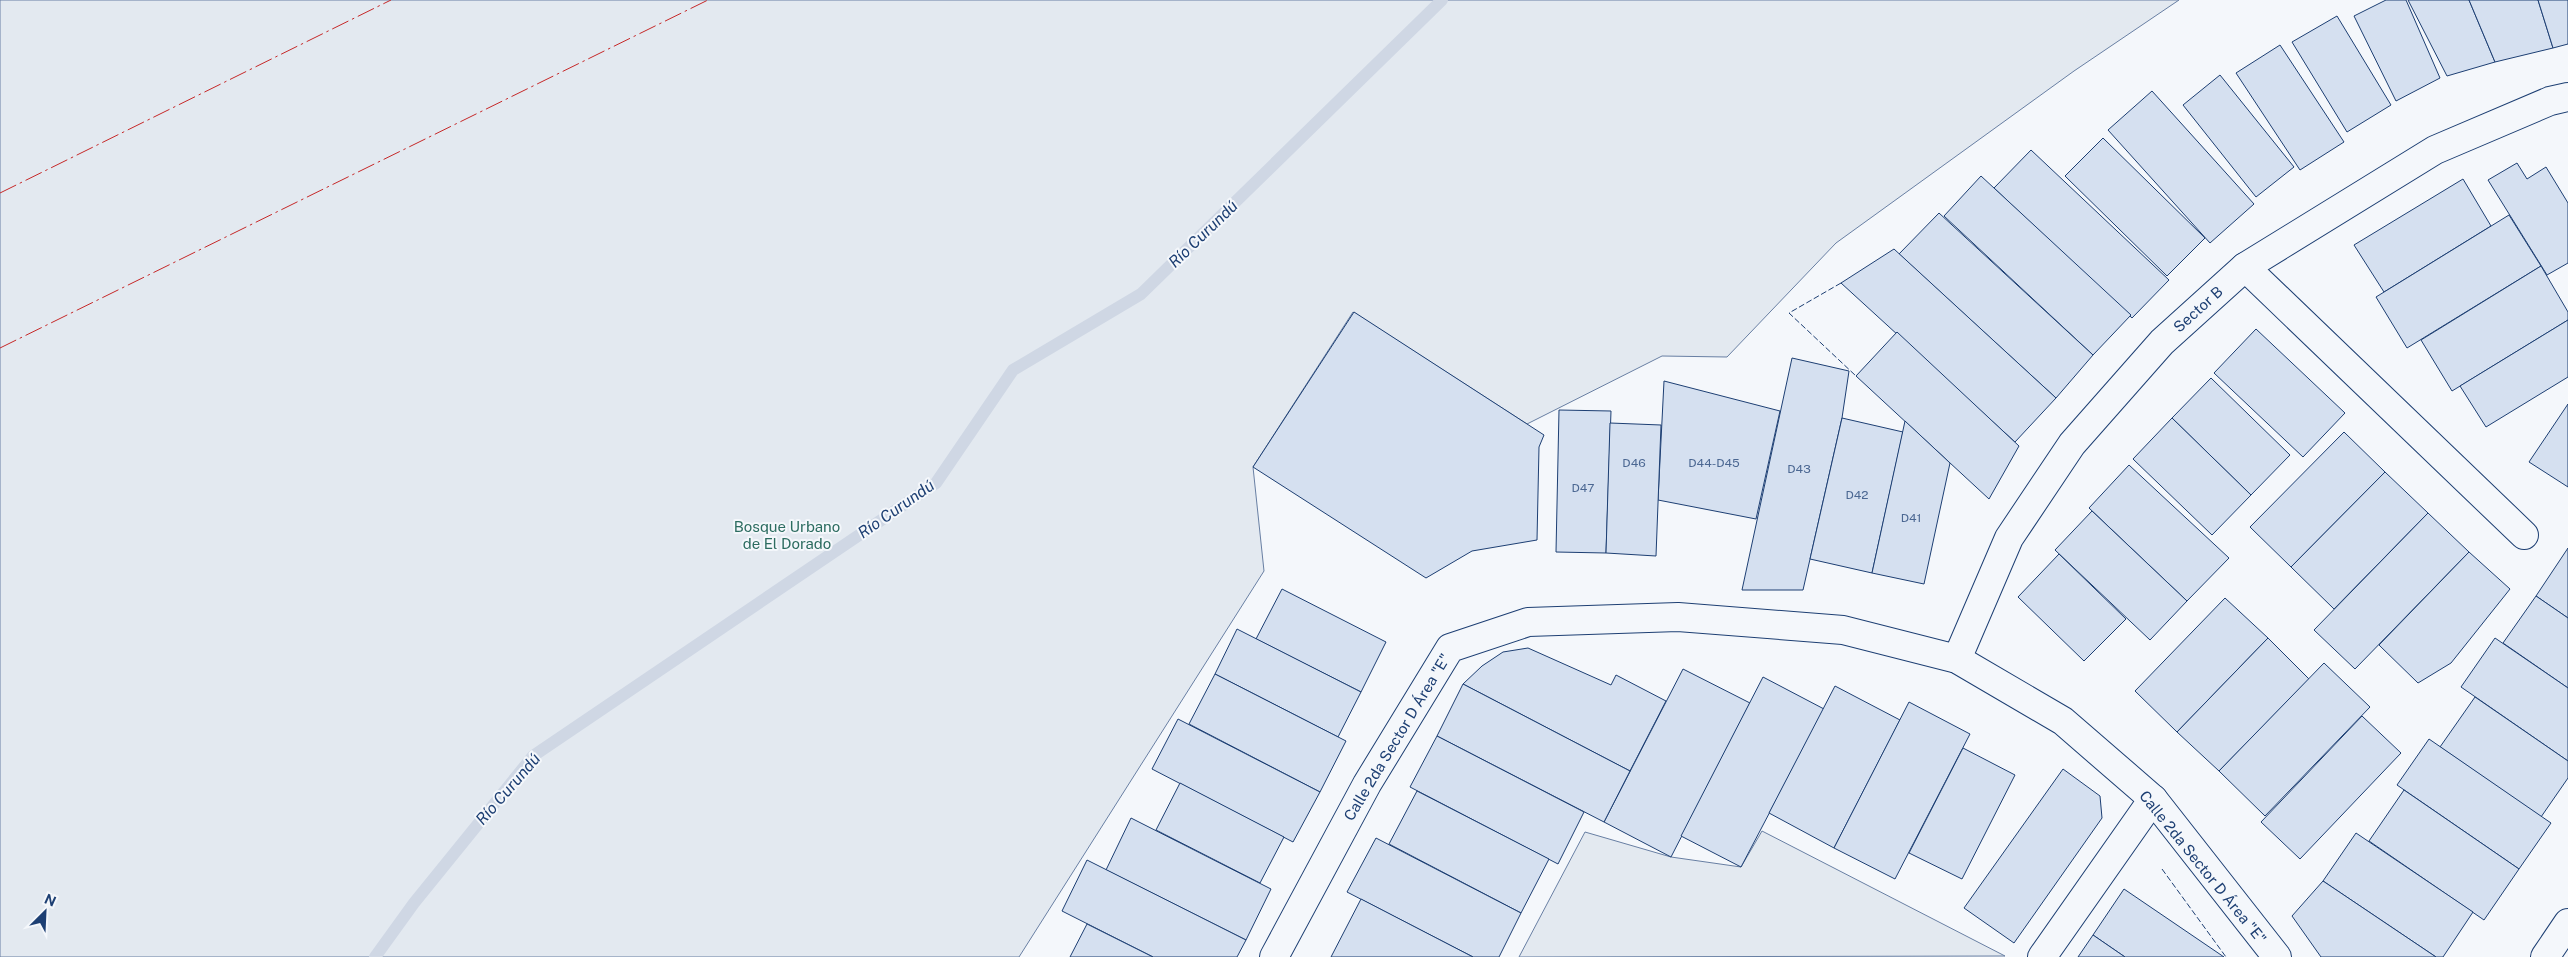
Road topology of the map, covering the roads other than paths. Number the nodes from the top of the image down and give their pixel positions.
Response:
1 (2568, 97) edge
2 (2245, 266) junction
3 (2524, 535) dead end
4 (1957, 660) junction
5 (2153, 800) junction
6 (2568, 923) edge
7 (1274, 957) edge
8 (2042, 957) edge
9 (2277, 957) edge
10 (2545, 957) edge

1 - 2 street, Sector B
2 - 3 street
2 - 4 street, Sector B
4 - 5 street, Calle 2da Sector D Área "E"
4 - 7 street, Calle 2da Sector D Área "E"
5 - 8 street
5 - 9 street, Calle 2da Sector D Área "E"
6 - 10 street

